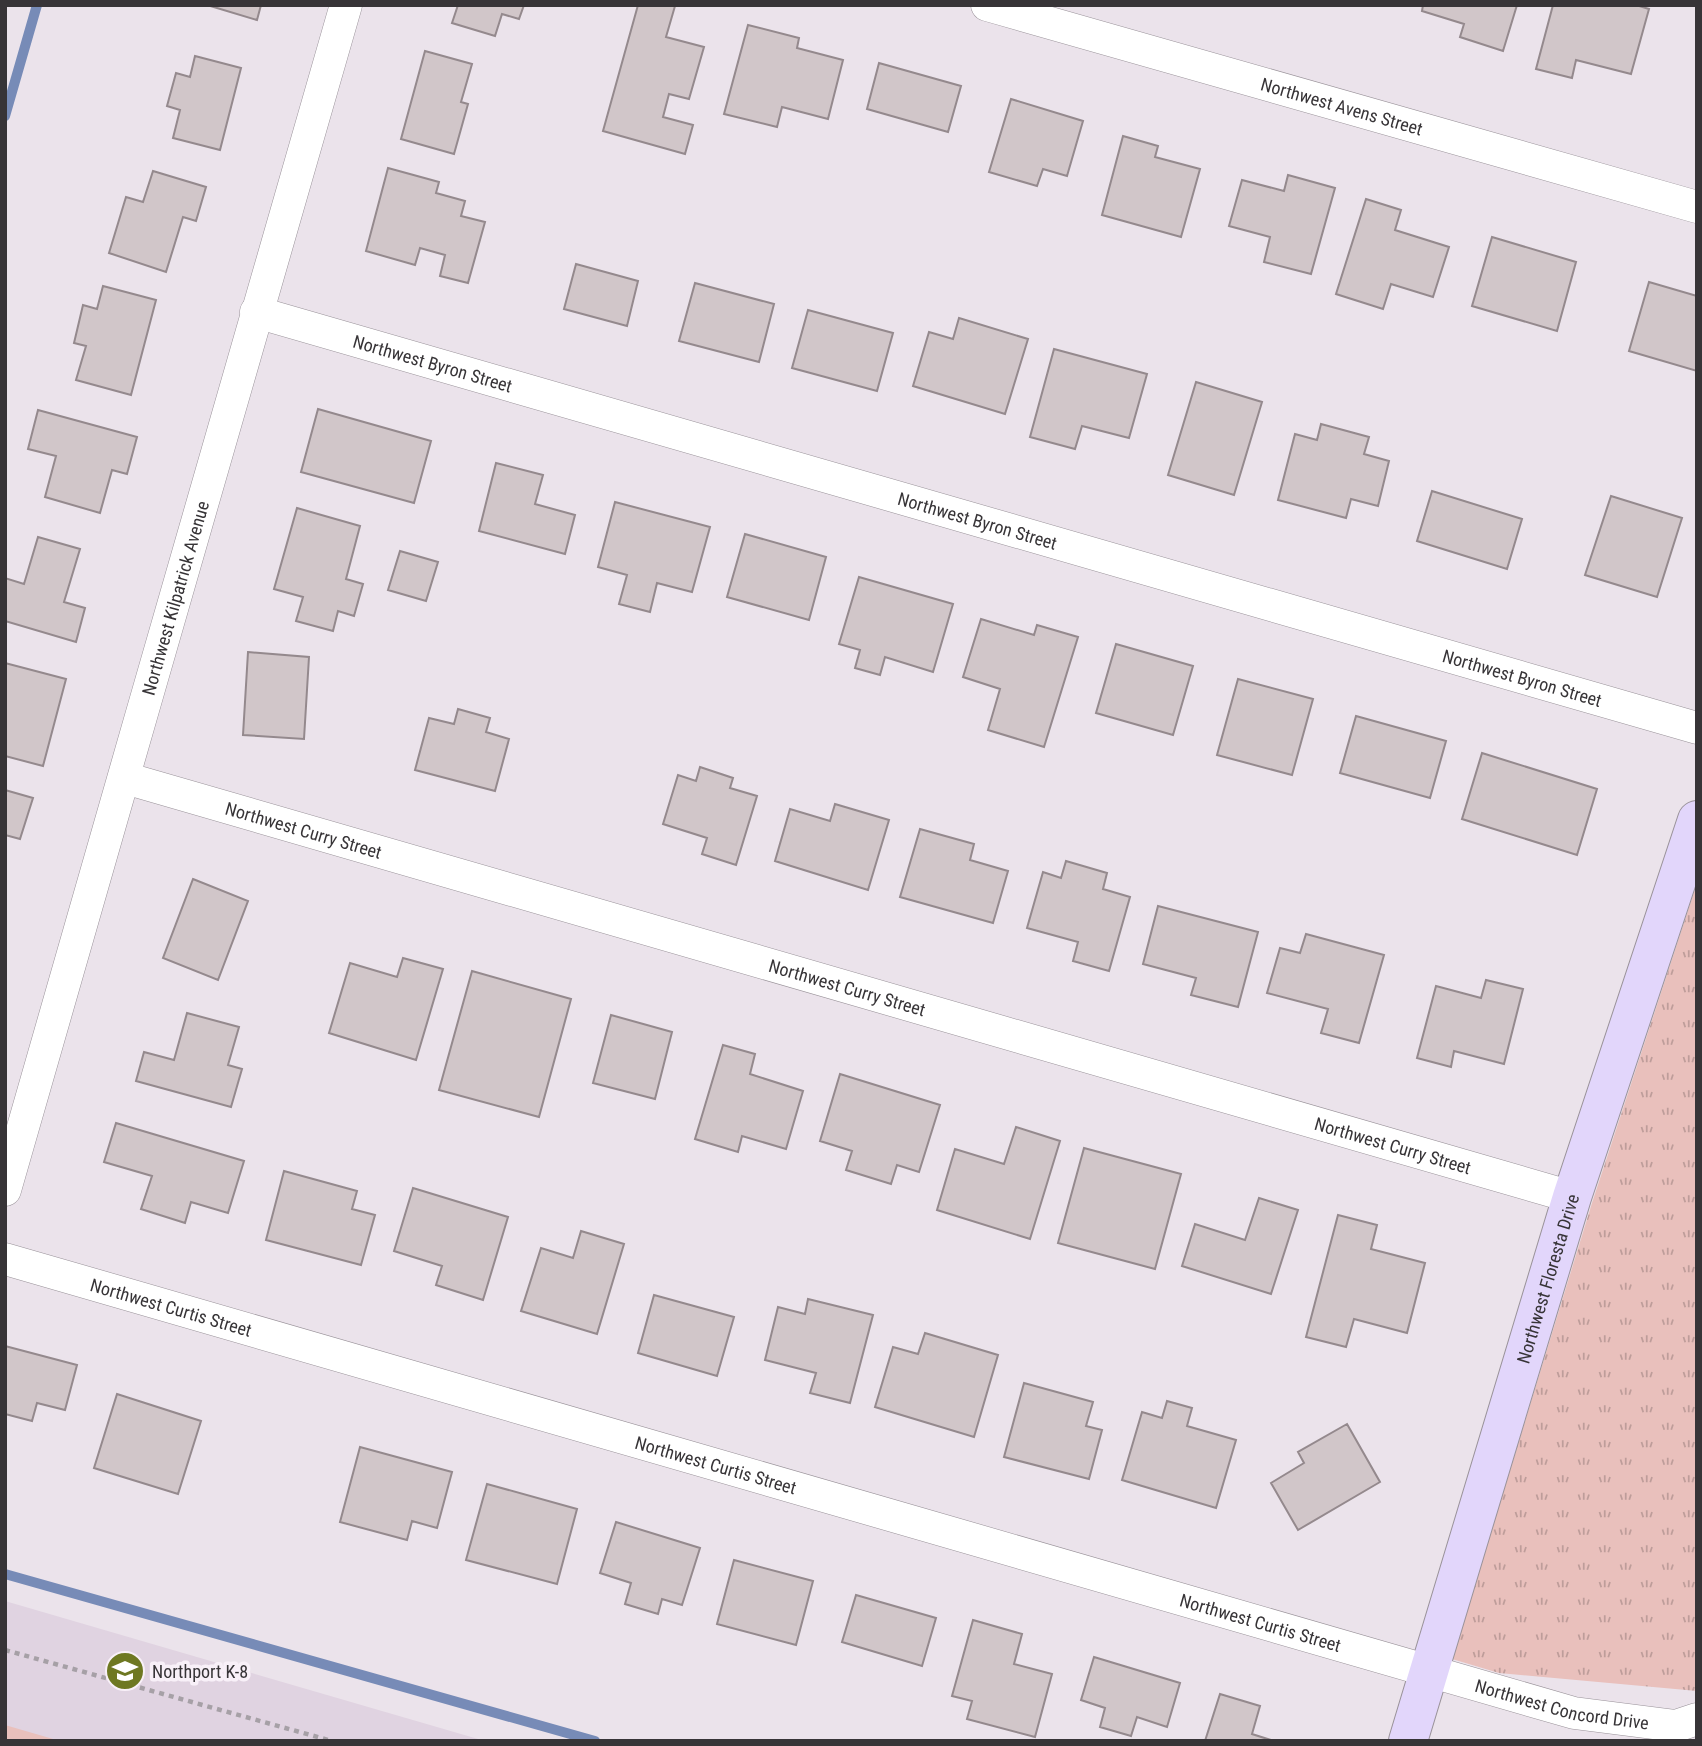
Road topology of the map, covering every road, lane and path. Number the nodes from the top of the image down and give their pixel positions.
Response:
1 (346, 5) edge
2 (987, 5) edge
3 (1697, 206) edge
4 (256, 312) junction
5 (1697, 728) edge
6 (125, 778) junction
7 (1697, 820) edge
8 (5, 1190) edge
9 (1572, 1197) junction
10 (5, 1259) edge
11 (5, 1650) edge
12 (1428, 1671) junction
13 (1697, 1718) edge
14 (332, 1741) edge
15 (1408, 1741) edge

1 - 4 street, Northwest Kilpatrick Avenue
2 - 3 street, Northwest Avens Street
4 - 5 street, Northwest Byron Street
4 - 6 street, Northwest Kilpatrick Avenue
6 - 8 street, Northwest Kilpatrick Avenue
6 - 9 street, Northwest Curry Street
7 - 9 street, Northwest Floresta Drive
9 - 12 street, Northwest Floresta Drive
10 - 12 street, Northwest Curtis Street
11 - 14 path
12 - 13 street, Northwest Concord Drive
12 - 15 street, Northwest Floresta Drive

